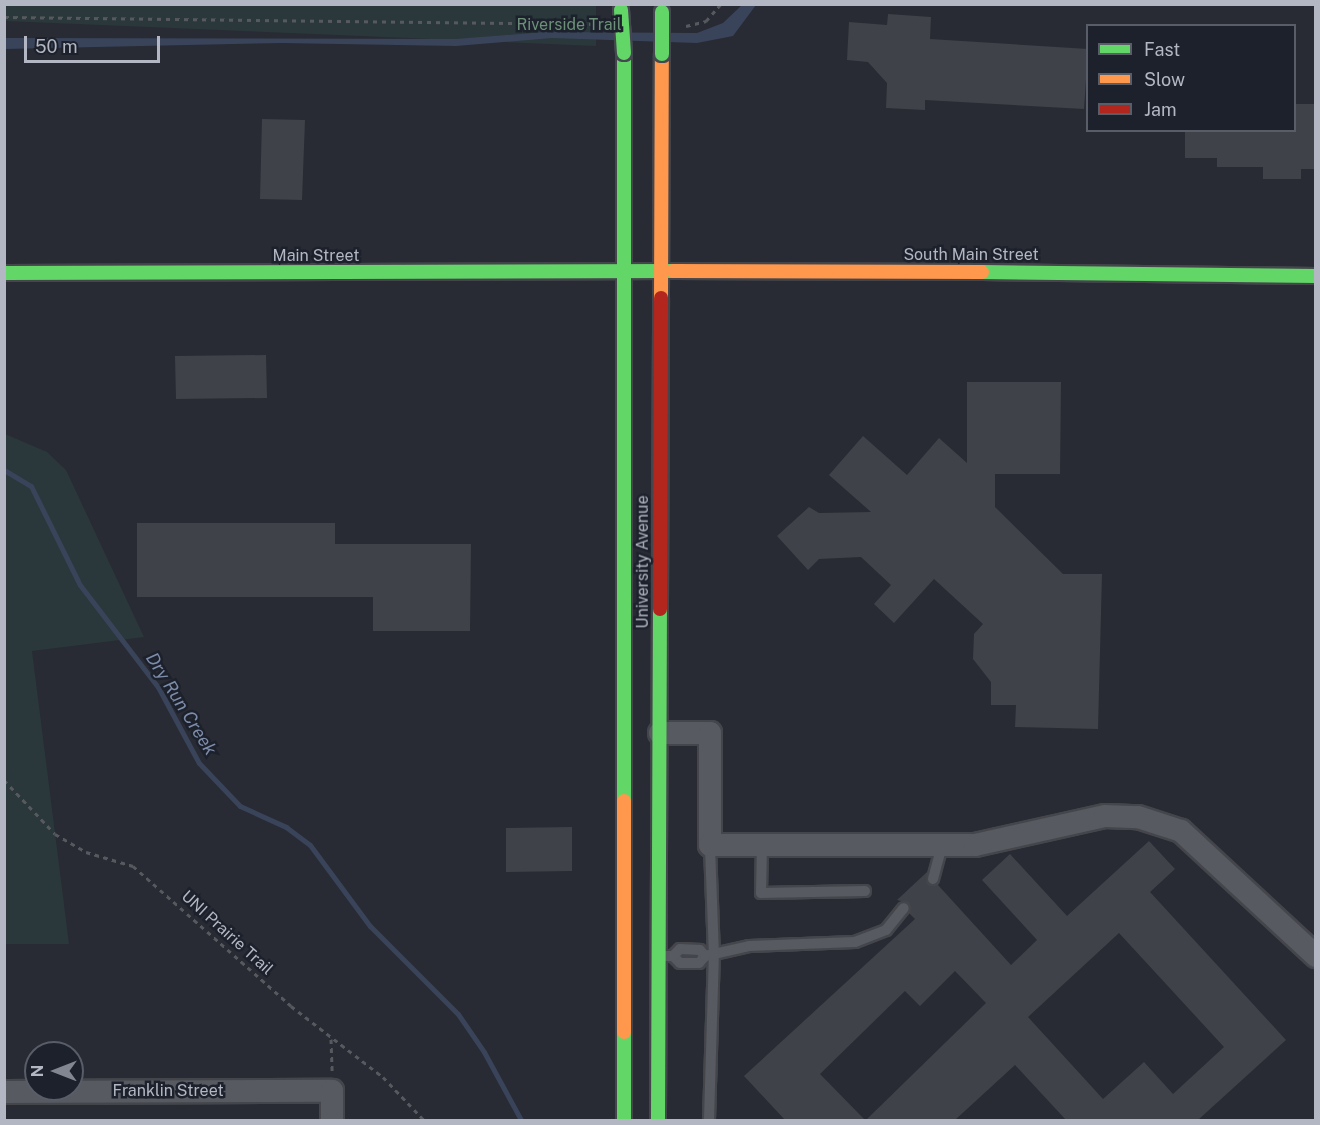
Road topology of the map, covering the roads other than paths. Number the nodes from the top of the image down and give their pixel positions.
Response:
1 (620, 7) edge
2 (659, 8) edge
3 (627, 271) junction
4 (662, 271) junction
5 (4, 273) edge
6 (1316, 276) edge
7 (660, 733) junction
8 (710, 845) junction
9 (762, 845) junction
10 (942, 846) junction
11 (933, 879) dead end
12 (865, 891) dead end
13 (904, 908) dead end
14 (666, 956) junction
15 (709, 956) junction
16 (1316, 956) edge
17 (4, 1092) edge
18 (332, 1120) edge
19 (624, 1120) edge
20 (658, 1120) edge
21 (708, 1120) edge

1 - 3 main road, University Avenue, bridge
2 - 4 main road, University Avenue, bridge
3 - 4 main road, South Main Street
3 - 5 main road, Main Street
3 - 19 main road, University Avenue
4 - 6 main road, South Main Street
4 - 7 main road, University Avenue
7 - 8 street
7 - 14 main road, University Avenue
8 - 9 street
8 - 15 lane
9 - 10 street
9 - 12 lane
10 - 11 lane
10 - 16 street
13 - 15 lane
14 - 15 lane
14 - 20 main road, University Avenue
15 - 21 lane
17 - 18 street, Franklin Street

